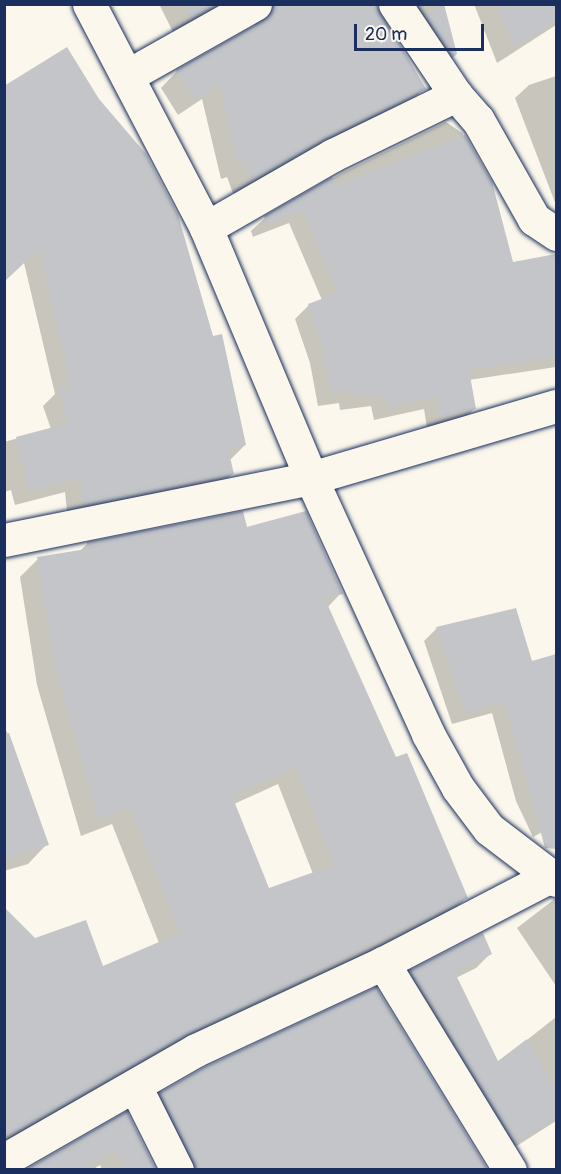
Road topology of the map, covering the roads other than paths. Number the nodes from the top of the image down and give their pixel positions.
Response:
1 (88, 4) edge
2 (255, 4) edge
3 (395, 4) edge
4 (126, 76) junction
5 (456, 95) junction
6 (206, 228) junction
7 (556, 234) edge
8 (556, 406) edge
9 (311, 478) junction
10 (4, 540) edge
11 (554, 878) edge
12 (384, 963) junction
13 (135, 1086) junction
14 (4, 1160) edge
15 (177, 1170) edge
16 (510, 1170) edge

1 - 4 street
2 - 4 street
3 - 5 street
4 - 6 street
5 - 6 street
5 - 7 street
6 - 9 street
8 - 9 street
9 - 10 street
9 - 11 street
11 - 12 street
12 - 13 street
12 - 16 street
13 - 14 street
13 - 15 street

